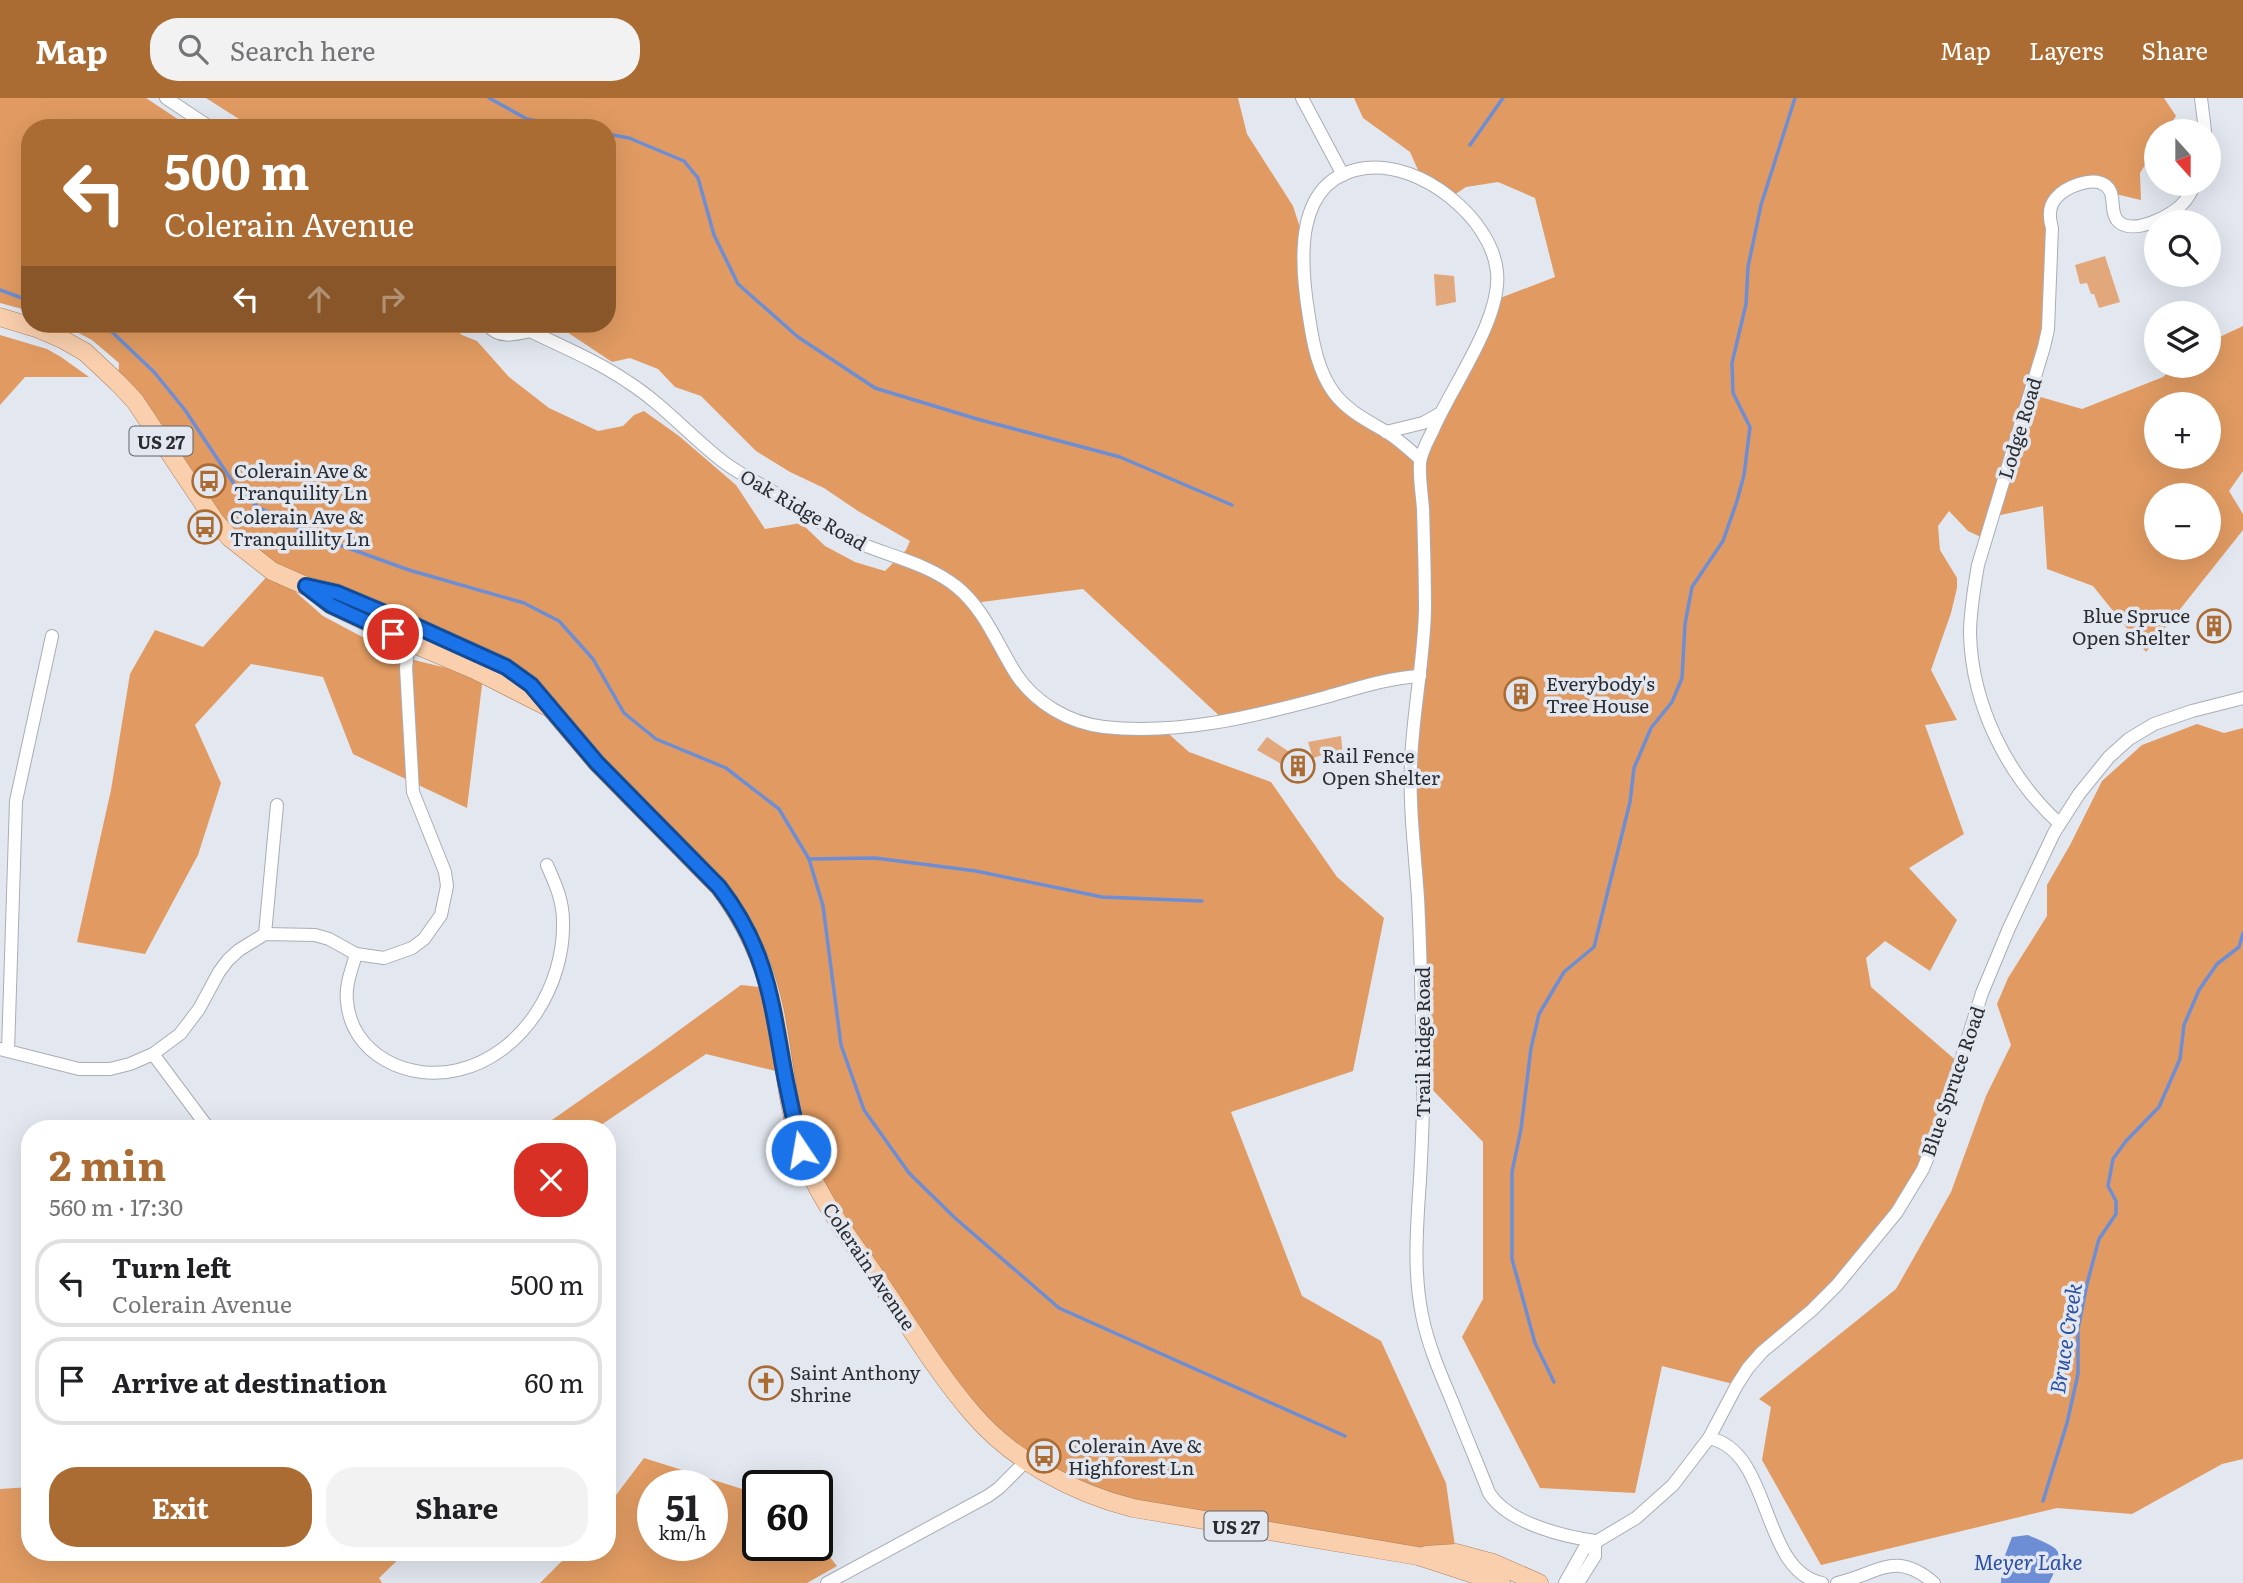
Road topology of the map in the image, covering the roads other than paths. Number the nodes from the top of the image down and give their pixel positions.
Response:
1 (166, 98) edge
2 (1302, 98) edge
3 (2201, 98) edge
4 (198, 119) edge
5 (2204, 119) edge
6 (1343, 175) junction
7 (2188, 196) edge
8 (0, 317) edge
9 (21, 323) edge
10 (47, 333) edge
11 (498, 333) edge
12 (518, 333) edge
13 (540, 333) edge
14 (1439, 414) junction
15 (1386, 432) junction
16 (1420, 459) junction
17 (306, 586) junction
18 (411, 624) junction
19 (52, 636) dead end
20 (409, 642) junction
21 (1420, 676) junction
22 (2243, 698) edge
23 (553, 709) junction
24 (276, 805) dead end
25 (2059, 823) junction
26 (547, 865) dead end
27 (265, 933) junction
28 (356, 954) junction
29 (4, 1050) edge
30 (153, 1054) junction
31 (202, 1120) edge
32 (1709, 1438) junction
33 (1026, 1461) junction
34 (1567, 1536) junction
35 (1595, 1541) junction
36 (1418, 1556) junction
37 (1575, 1564) junction
38 (827, 1583) edge
39 (1501, 1583) edge
40 (1539, 1583) edge
41 (1565, 1583) edge
42 (1578, 1583) edge
43 (1822, 1583) edge
44 (1837, 1583) edge
45 (1934, 1583) edge

1 - 4 street
2 - 6 street
3 - 5 street
6 - 14 street, Trail Ridge Road
6 - 15 street, Trail Ridge Road
7 - 25 street, Lodge Road
8 - 9 main road, Colerain Avenue / US 27
10 - 17 main road, Colerain Avenue / US 27
11 - 12 street, Oak Ridge Road
13 - 21 street, Oak Ridge Road
14 - 15 street
14 - 16 street, Trail Ridge Road
15 - 16 street, Trail Ridge Road
16 - 21 street, Trail Ridge Road
17 - 18 main road, Colerain Avenue / US 27
17 - 20 main road, Colerain Avenue / US 27
18 - 20 street
18 - 23 main road, Colerain Avenue / US 27
19 - 29 street
20 - 23 main road, Colerain Avenue / US 27
20 - 28 street
21 - 34 street, Trail Ridge Road
22 - 25 street, Blue Spruce Road
23 - 33 main road, Colerain Avenue / US 27
24 - 27 street
25 - 32 street, Blue Spruce Road
26 - 28 street
27 - 28 street
27 - 30 street
29 - 30 street
30 - 31 street
32 - 35 street, Blue Spruce Road
32 - 43 street
33 - 36 main road, Colerain Avenue / US 27
33 - 38 street
34 - 35 street, Trail Ridge Road
34 - 37 street
35 - 37 street, Blue Spruce Road
35 - 42 street
36 - 39 main road, Colerain Avenue / US 27
36 - 40 main road, Colerain Avenue / US 27
37 - 41 street, Blue Spruce Road
44 - 45 street

